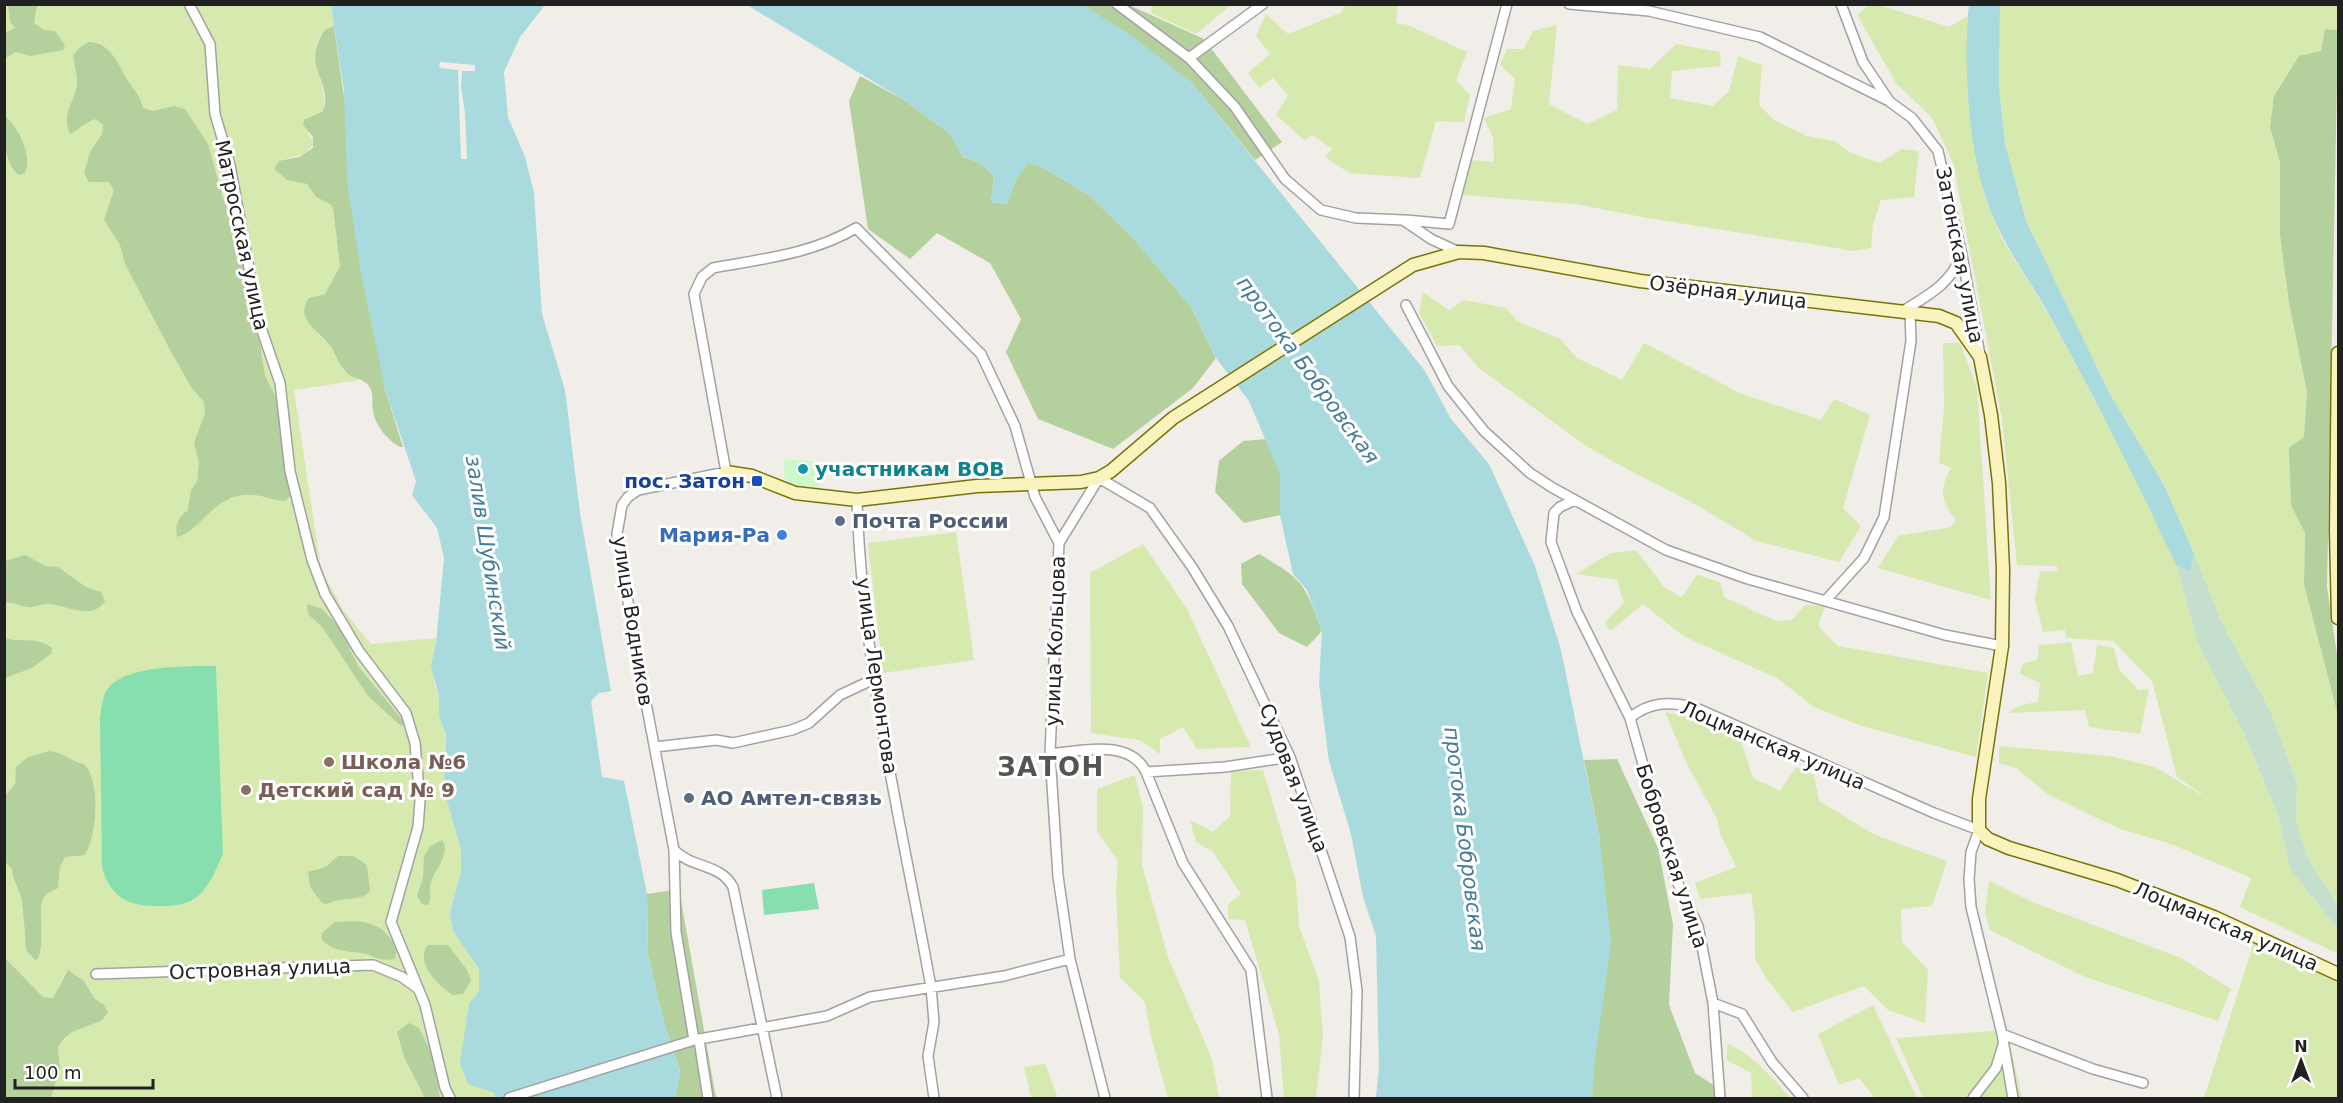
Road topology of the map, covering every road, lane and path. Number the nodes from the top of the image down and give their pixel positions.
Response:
1 (189, 4) edge
2 (1117, 4) edge
3 (1263, 4) edge
4 (1507, 4) edge
5 (1569, 4) edge
6 (1842, 4) edge
7 (1189, 58) junction
8 (1890, 102) junction
9 (1403, 220) junction
10 (1459, 252) junction
11 (1962, 255) junction
12 (1406, 305) dead end
13 (1907, 311) junction
14 (2338, 353) edge
15 (1980, 357) junction
16 (726, 472) junction
17 (1098, 478) junction
18 (1030, 483) junction
19 (857, 500) junction
20 (1575, 500) junction
21 (1059, 543) junction
22 (1826, 600) junction
23 (2338, 618) edge
24 (2002, 646) junction
25 (874, 679) junction
26 (1630, 718) junction
27 (655, 747) junction
28 (1050, 754) junction
29 (1290, 757) junction
30 (1146, 772) junction
31 (1979, 830) junction
32 (674, 850) junction
33 (1070, 959) junction
34 (96, 974) dead end
35 (2338, 974) edge
36 (931, 987) junction
37 (417, 988) junction
38 (1713, 1003) junction
39 (762, 1027) junction
40 (2003, 1038) junction
41 (697, 1040) junction
42 (2143, 1083) dead end
43 (450, 1098) edge
44 (509, 1098) edge
45 (708, 1098) edge
46 (777, 1098) edge
47 (934, 1098) edge
48 (1105, 1098) edge
49 (1267, 1098) edge
50 (1354, 1098) edge
51 (1720, 1098) edge
52 (1803, 1098) edge
53 (1973, 1098) edge
54 (2013, 1098) edge

1 - 37 street, Матросская улица
2 - 7 street, Озёрная улица
3 - 7 street
4 - 9 street
5 - 8 street
6 - 8 street, Затонская улица
7 - 9 street, Озёрная улица
8 - 11 street, Затонская улица
9 - 10 street, Озёрная улица
10 - 13 street, Озёрная улица
10 - 17 street, Озёрная улица
11 - 13 street
11 - 15 street, Затонская улица
12 - 20 street
13 - 15 street, Озёрная улица
13 - 22 street
14 - 23 street
15 - 24 street
16 - 18 street
16 - 19 street
16 - 27 street, улица Водников
17 - 18 street
17 - 21 street, улица Кольцова
17 - 29 street, Судовая улица
18 - 19 street
18 - 21 street
19 - 25 street, улица Лермонтова
20 - 22 street
20 - 26 street
21 - 28 street, улица Кольцова
22 - 24 street
24 - 31 street
25 - 27 street
25 - 36 street, улица Лермонтова
26 - 31 street, Лоцманская улица
26 - 38 street, Бобровская улица
27 - 32 street, улица Водников
28 - 30 street
28 - 33 street, улица Кольцова
29 - 30 street
29 - 50 street, Судовая улица
30 - 49 street
31 - 35 street, Лоцманская улица
31 - 40 street
32 - 39 street
32 - 41 street, улица Водников
33 - 36 street
33 - 48 street, улица Кольцова
34 - 37 street, Островная улица
36 - 39 street
36 - 47 street, улица Лермонтова
37 - 43 street, Матросская улица
38 - 51 street, Бобровская улица
38 - 52 street
39 - 41 street
39 - 46 street
40 - 42 street
40 - 53 street
40 - 54 street
41 - 44 street
41 - 45 street, улица Водников

